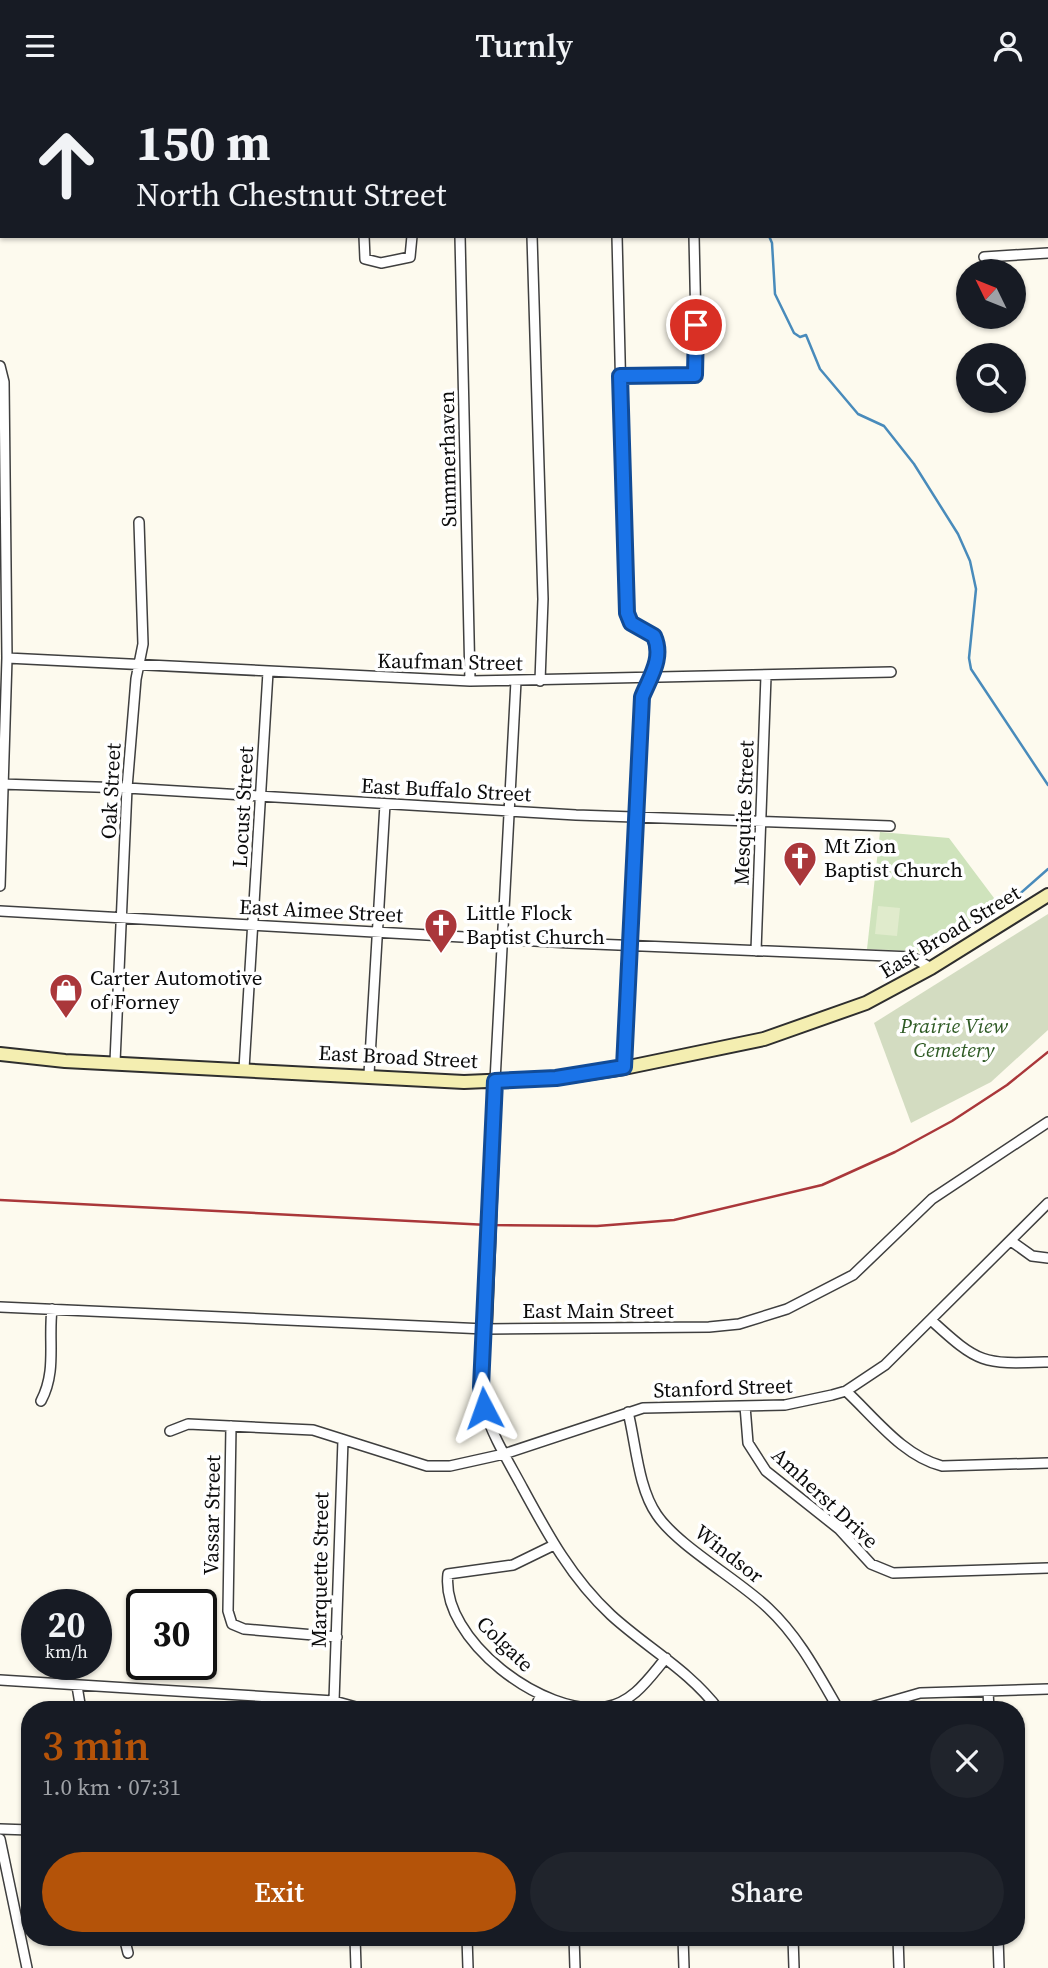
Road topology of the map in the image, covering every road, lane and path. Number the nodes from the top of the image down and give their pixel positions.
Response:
1 (364, 238) edge
2 (412, 238) edge
3 (460, 238) edge
4 (532, 238) edge
5 (617, 238) edge
6 (694, 238) edge
7 (1048, 253) edge
8 (984, 257) dead end
9 (0, 366) edge
10 (620, 376) junction
11 (139, 522) dead end
12 (7, 658) junction
13 (138, 665) junction
14 (268, 672) junction
15 (891, 672) dead end
16 (766, 676) junction
17 (649, 679) junction
18 (470, 681) junction
19 (516, 681) junction
20 (540, 681) junction
21 (2, 784) edge
22 (127, 788) junction
23 (259, 796) junction
24 (385, 804) junction
25 (510, 811) junction
26 (635, 818) junction
27 (762, 822) junction
28 (890, 826) dead end
29 (0, 886) edge
30 (1048, 895) edge
31 (0, 911) edge
32 (123, 917) junction
33 (254, 925) junction
34 (375, 932) junction
35 (503, 939) junction
36 (629, 945) junction
37 (756, 951) junction
38 (931, 968) junction
39 (0, 1054) edge
40 (115, 1062) junction
41 (624, 1067) junction
42 (244, 1069) junction
43 (369, 1074) junction
44 (495, 1081) junction
45 (1048, 1122) edge
46 (1048, 1203) edge
47 (1011, 1241) junction
48 (1048, 1258) edge
49 (0, 1307) edge
50 (52, 1309) junction
51 (932, 1320) junction
52 (485, 1329) junction
53 (1048, 1362) edge
54 (846, 1391) junction
55 (41, 1401) dead end
56 (745, 1406) junction
57 (628, 1412) junction
58 (231, 1426) junction
59 (170, 1431) dead end
60 (343, 1440) junction
61 (504, 1454) junction
62 (1048, 1463) edge
63 (554, 1545) junction
64 (1048, 1568) edge
65 (337, 1637) junction
66 (666, 1658) junction
67 (0, 1680) edge
68 (77, 1686) junction
69 (1048, 1689) edge
70 (988, 1691) junction
71 (540, 1697) junction
72 (80, 1701) edge
73 (334, 1701) joint
74 (538, 1701) edge
75 (554, 1701) edge
76 (622, 1701) edge
77 (712, 1701) edge
78 (834, 1701) edge
79 (892, 1701) edge
80 (989, 1701) edge
81 (0, 1829) edge
82 (21, 1830) edge
83 (0, 1839) edge
84 (21, 1939) edge
85 (22, 1946) edge
86 (126, 1946) edge
87 (355, 1946) edge
88 (467, 1946) edge
89 (574, 1946) edge
90 (683, 1946) edge
91 (793, 1946) edge
92 (898, 1946) edge
93 (998, 1946) edge
94 (128, 1953) dead end
95 (27, 1968) edge
96 (356, 1968) edge
97 (468, 1968) edge
98 (575, 1968) edge
99 (684, 1968) edge
100 (794, 1968) edge
101 (899, 1968) edge
102 (999, 1968) edge

1 - 2 street
3 - 18 street, Summerhaven
4 - 20 street
5 - 10 street
6 - 10 street
7 - 8 street
9 - 12 street
10 - 17 street
11 - 13 street, Oak Street
12 - 13 street, Kaufman Street
12 - 21 street
13 - 14 street, Kaufman Street
13 - 22 street, Oak Street
14 - 18 street, Kaufman Street
14 - 23 street, Locust Street
15 - 16 street, Kaufman Street
16 - 17 street, Kaufman Street
16 - 27 street, Mesquite Street
17 - 20 street, Kaufman Street
17 - 26 street
18 - 19 street, Kaufman Street
19 - 20 street, Kaufman Street
19 - 25 street
21 - 22 street, East Buffalo Street
21 - 29 street
22 - 23 street, East Buffalo Street
22 - 32 street, Oak Street
23 - 24 street, East Buffalo Street
23 - 33 street, Locust Street
24 - 25 street, East Buffalo Street
24 - 34 street
25 - 26 street, East Buffalo Street
25 - 35 street
26 - 27 street, East Buffalo Street
26 - 36 street
27 - 28 street, East Buffalo Street
27 - 37 street, Mesquite Street
30 - 38 main road, East Broad Street
31 - 32 street, East Aimee Street
32 - 33 street, East Aimee Street
32 - 40 street, Oak Street
33 - 34 street, East Aimee Street
33 - 42 street, Locust Street
34 - 35 street, East Aimee Street
34 - 43 street
35 - 36 street, East Aimee Street
35 - 44 street
36 - 37 street, East Aimee Street
36 - 41 street
37 - 38 street, East Aimee Street
38 - 41 main road, East Broad Street
39 - 40 main road, East Broad Street
40 - 42 main road, East Broad Street
41 - 44 main road, East Broad Street
42 - 43 main road, East Broad Street
43 - 44 main road, East Broad Street
44 - 52 main road
45 - 52 street, East Main Street
46 - 47 street, Stanford Street
47 - 48 street
47 - 51 street, Stanford Street
49 - 50 street, East Main Street
50 - 52 street, East Main Street
50 - 55 street
51 - 53 street
51 - 54 street, Stanford Street
52 - 61 street
54 - 56 street, Stanford Street
54 - 62 street
56 - 57 street, Stanford Street
56 - 64 street, Amherst Drive
57 - 61 street, Stanford Street
57 - 78 street, Windsor
58 - 59 street, Stanford Street
58 - 60 street, Stanford Street
58 - 65 street, Vassar Street
60 - 61 street, Stanford Street
60 - 65 street, Marquette Street
61 - 63 street
63 - 66 street
63 - 71 street, Colgate
65 - 73 street, Marquette Street
66 - 76 street, Colgate
66 - 77 street
67 - 68 street
68 - 72 street
68 - 73 street
69 - 70 street
70 - 79 street
70 - 80 street
71 - 74 street
71 - 75 street, Colgate
81 - 82 street
83 - 84 street
85 - 95 street
86 - 94 street
87 - 96 street
88 - 97 street
89 - 98 street
90 - 99 street
91 - 100 street
92 - 101 street
93 - 102 street

